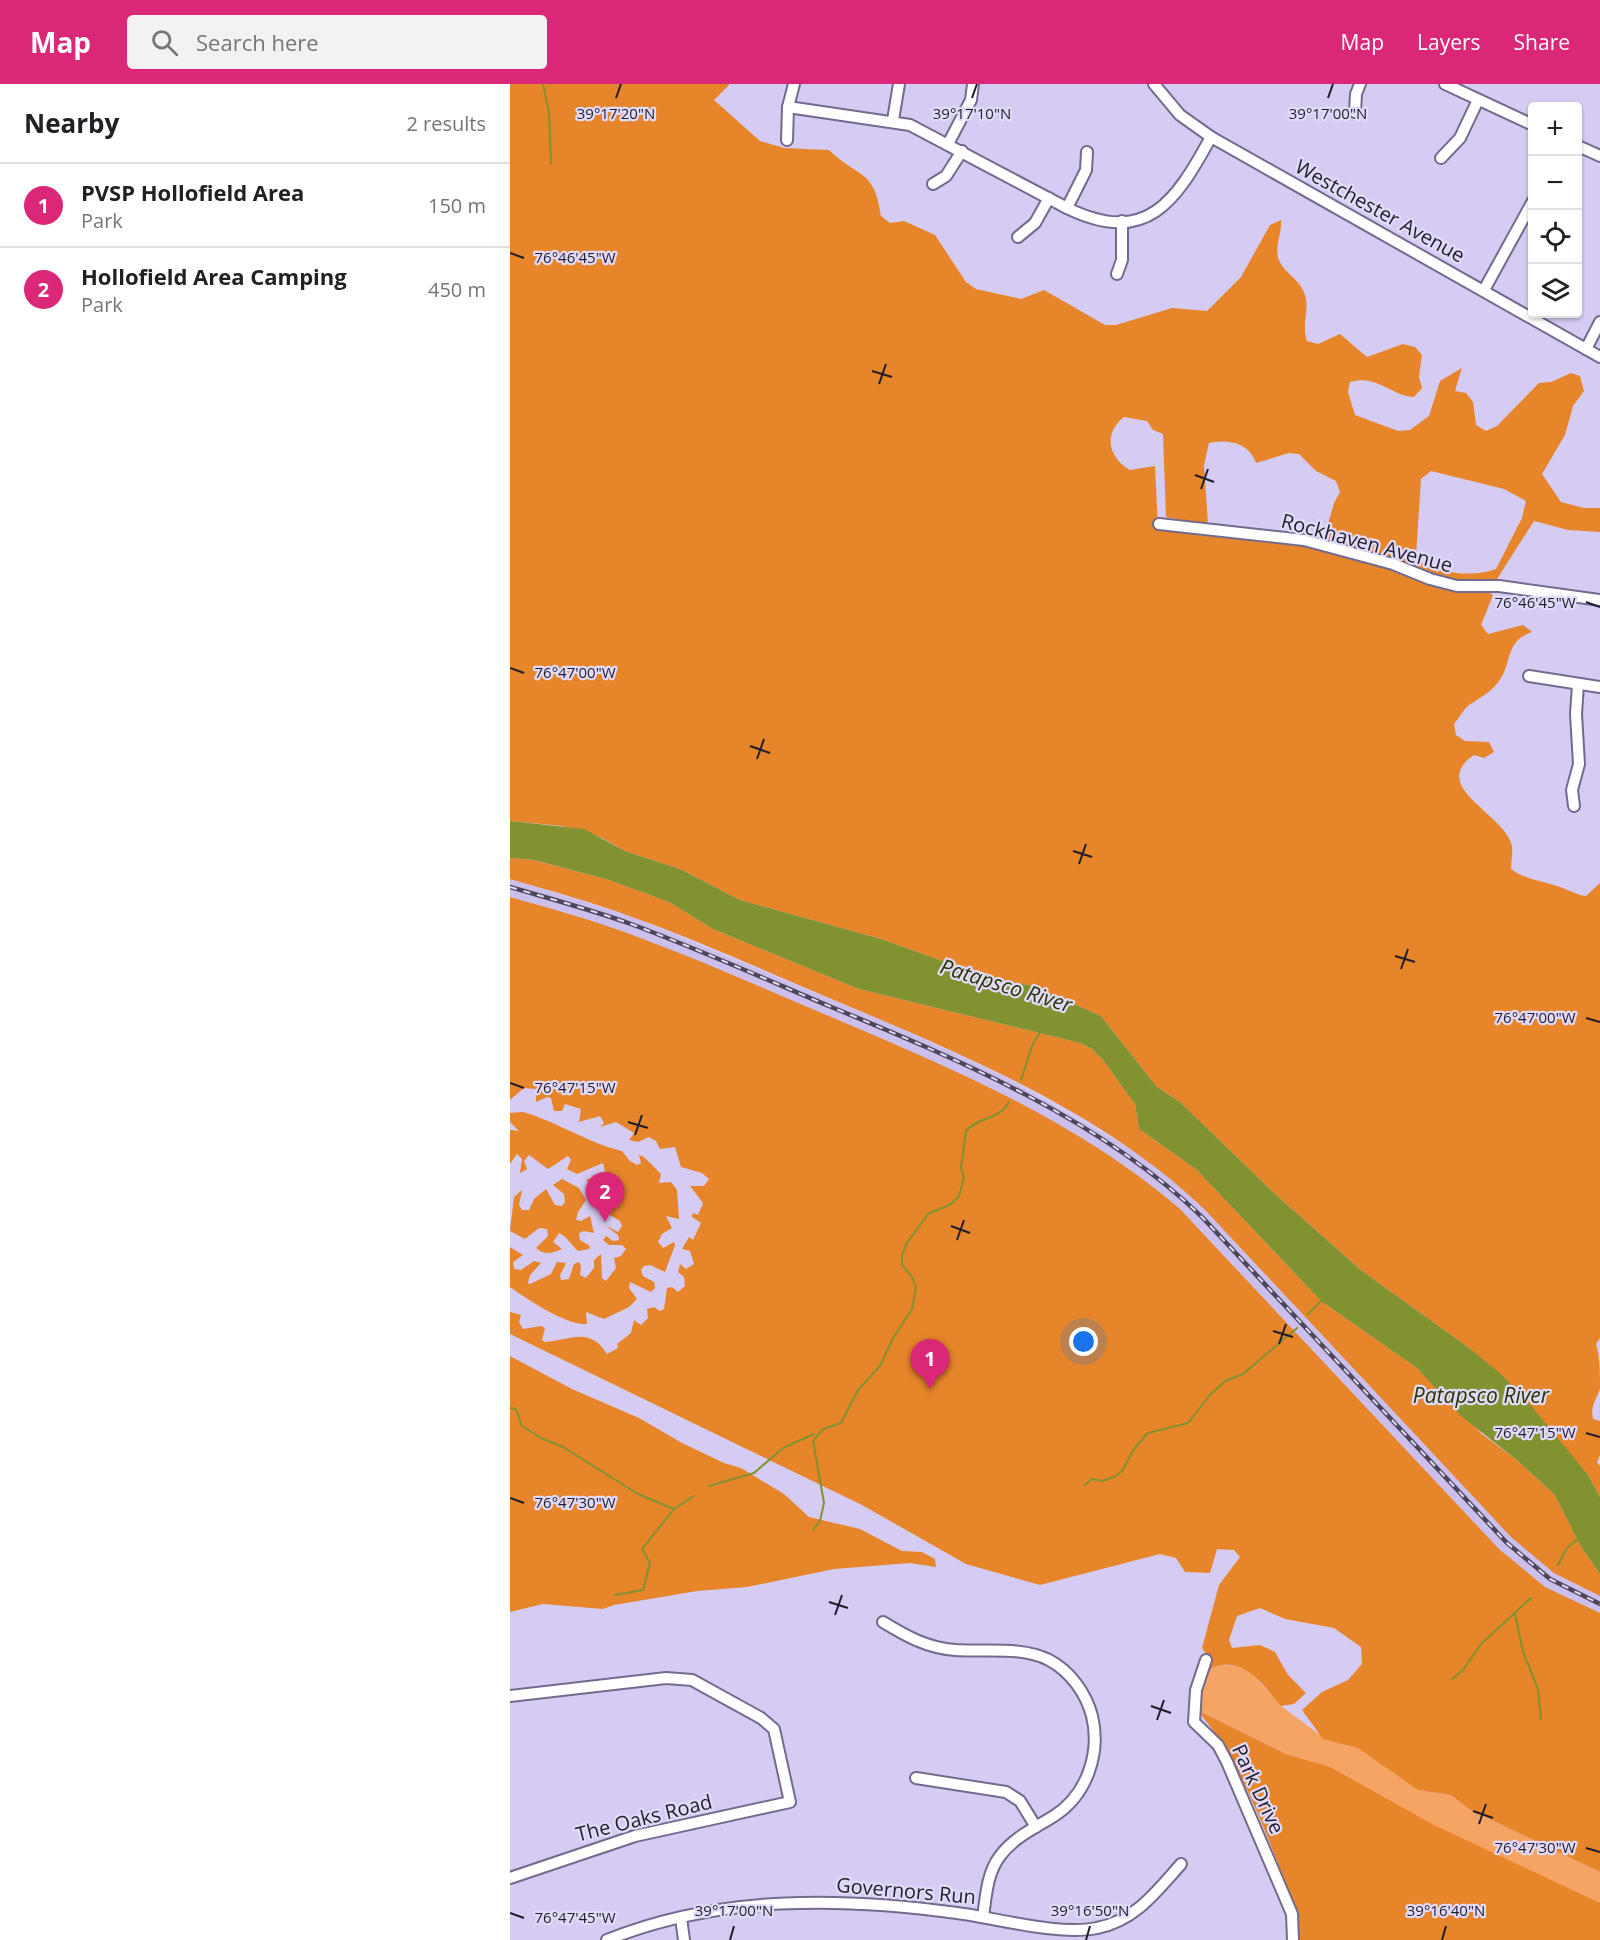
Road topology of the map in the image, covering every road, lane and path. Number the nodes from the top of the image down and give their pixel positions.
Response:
1 (794, 84) edge
2 (899, 84) edge
3 (974, 84) edge
4 (1154, 84) edge
5 (1360, 84) edge
6 (1444, 84) edge
7 (1478, 100) junction
8 (788, 106) junction
9 (1355, 111) dead end
10 (893, 120) junction
11 (1528, 123) edge
12 (1211, 137) junction
13 (787, 140) dead end
14 (948, 144) junction
15 (1582, 148) edge
16 (962, 151) junction
17 (1087, 152) dead end
18 (1600, 156) edge
19 (1441, 158) dead end
20 (933, 184) dead end
21 (1049, 198) junction
22 (1067, 208) junction
23 (1528, 210) edge
24 (1122, 221) junction
25 (1018, 237) dead end
26 (1117, 274) dead end
27 (1484, 290) junction
28 (1600, 322) edge
29 (1586, 349) junction
30 (1600, 357) edge
31 (1159, 524) dead end
32 (1600, 600) edge
33 (1529, 676) dead end
34 (1578, 684) junction
35 (1600, 687) edge
36 (1574, 806) dead end
37 (883, 1622) dead end
38 (1206, 1660) dead end
39 (510, 1696) edge
40 (916, 1778) dead end
41 (1036, 1827) junction
42 (1181, 1864) dead end
43 (510, 1878) edge
44 (983, 1917) junction
45 (681, 1918) junction
46 (607, 1940) edge
47 (684, 1940) edge
48 (1293, 1940) edge

1 - 8 street
2 - 10 street
3 - 14 street
4 - 12 street, Westchester Avenue
5 - 9 street
6 - 7 street
7 - 11 street
7 - 19 street
8 - 10 street
8 - 13 street
10 - 14 street
12 - 24 street
12 - 27 street, Westchester Avenue
14 - 16 street
15 - 18 street
16 - 20 street
16 - 21 street
17 - 22 street
21 - 22 street
21 - 25 street
22 - 24 street
23 - 27 street
24 - 26 street
27 - 29 street, Westchester Avenue
28 - 29 street
29 - 30 street, Westchester Avenue
31 - 32 street, Rockhaven Avenue
33 - 34 street
34 - 35 street
34 - 36 street
37 - 41 street
38 - 48 street, Park Drive
39 - 43 street, The Oaks Road
40 - 41 street
41 - 44 street
42 - 44 street, Governors Run
44 - 45 street, Governors Run
45 - 46 street, Governors Run
45 - 47 street

